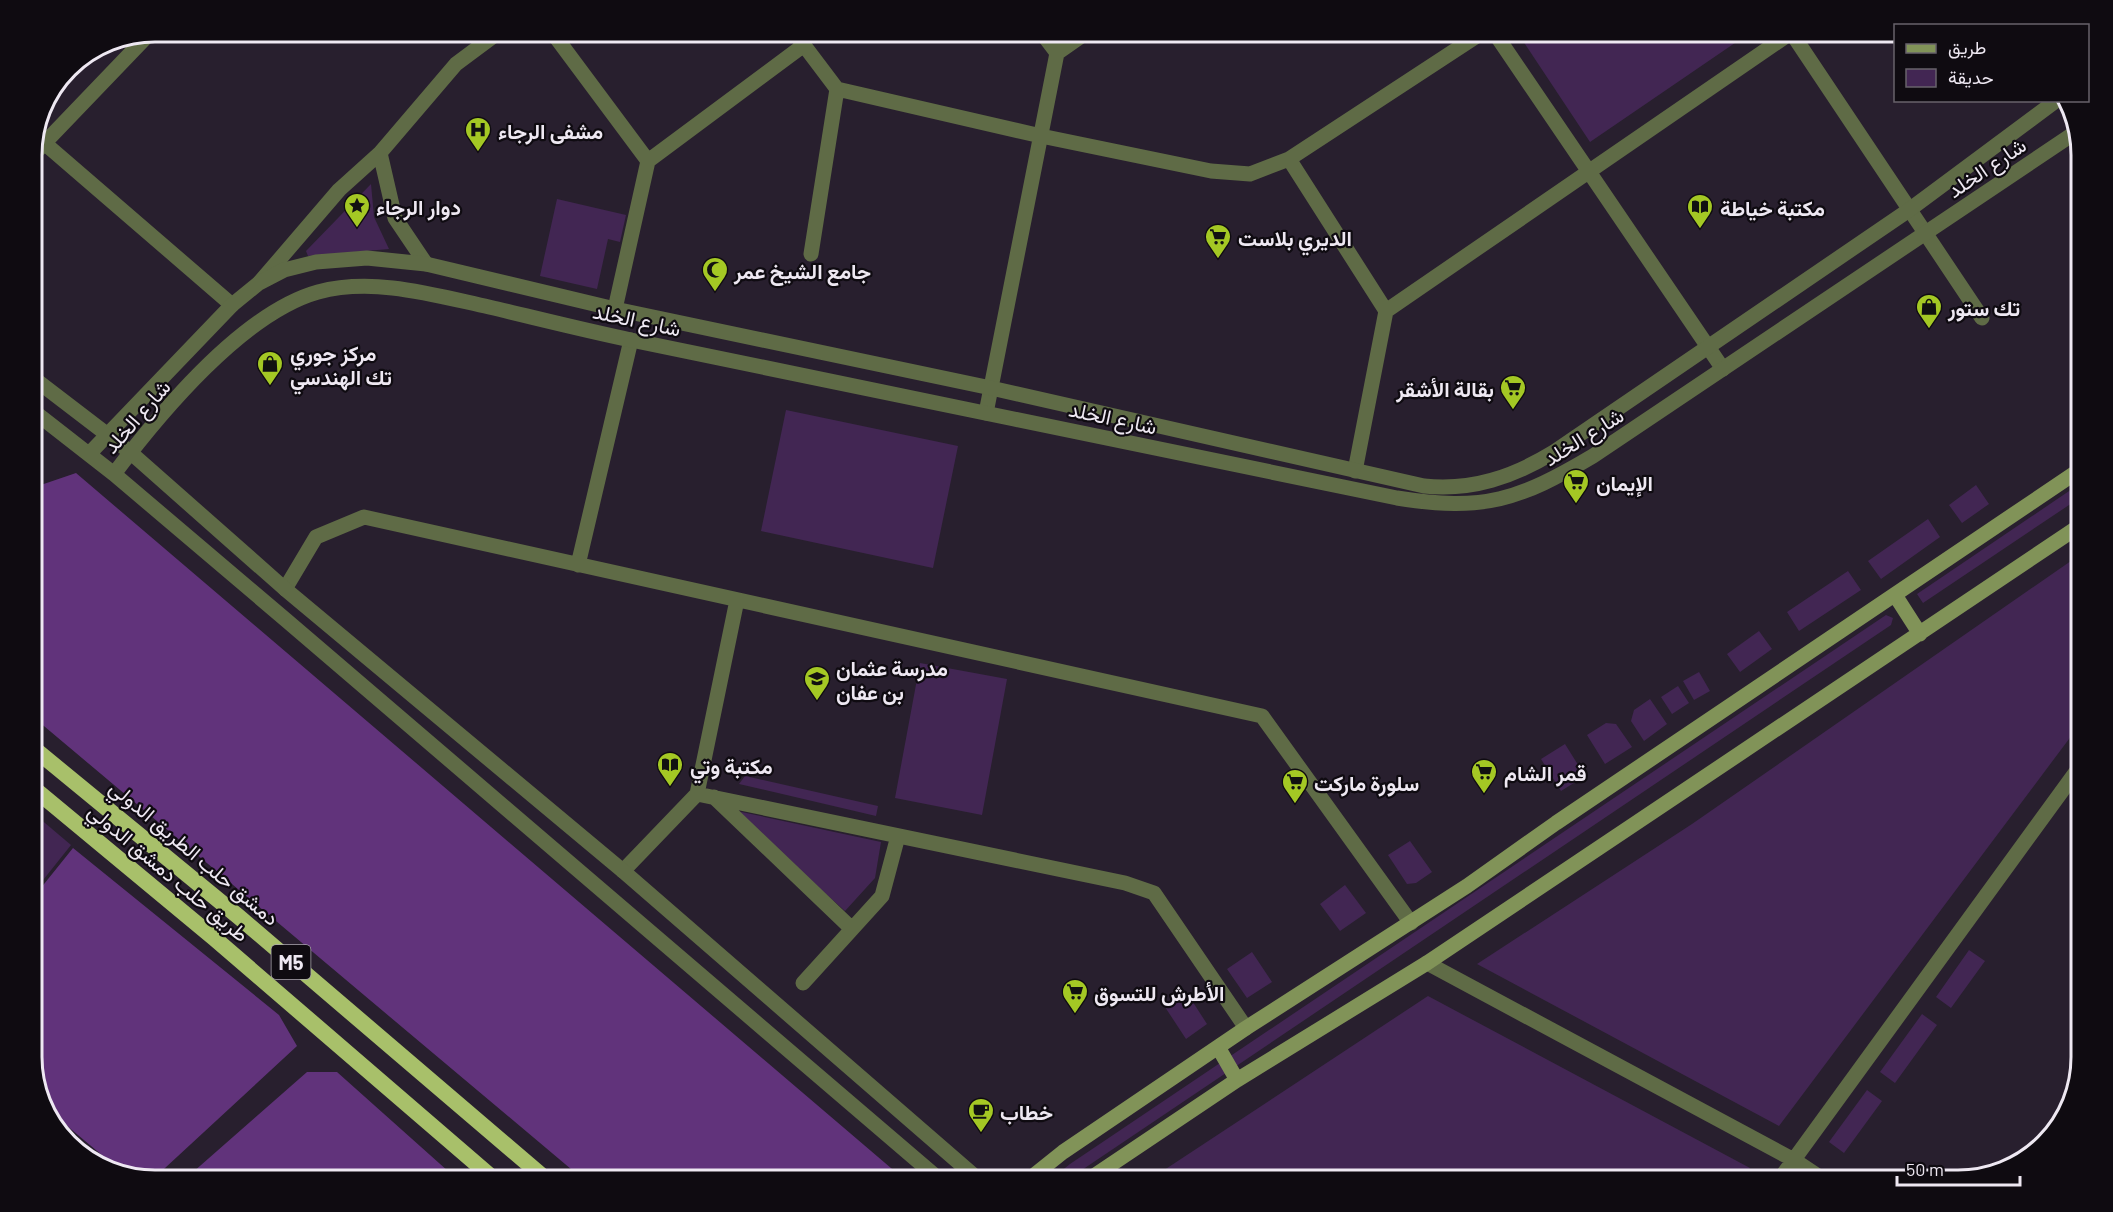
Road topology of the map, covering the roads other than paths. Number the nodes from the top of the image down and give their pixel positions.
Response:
1 (486, 42) edge
2 (560, 42) edge
3 (802, 42) edge
4 (1049, 42) edge
5 (1073, 42) edge
6 (1468, 42) edge
7 (1501, 42) edge
8 (1778, 42) edge
9 (1799, 42) edge
10 (140, 43) edge
11 (804, 45) junction
12 (1057, 53) junction
13 (837, 88) junction
14 (2055, 102) edge
15 (44, 135) edge
16 (1041, 136) junction
17 (2069, 136) edge
18 (43, 141) edge
19 (380, 153) junction
20 (1289, 159) junction
21 (648, 160) junction
22 (1591, 173) junction
23 (1909, 210) junction
24 (1926, 233) junction
25 (811, 254) dead end
26 (426, 264) junction
27 (450, 270) junction
28 (259, 283) junction
29 (443, 297) junction
30 (232, 305) junction
31 (615, 309) junction
32 (1386, 311) junction
33 (1982, 318) dead end
34 (631, 340) junction
35 (1708, 346) junction
36 (1724, 369) junction
37 (42, 385) edge
38 (991, 388) junction
39 (987, 413) junction
40 (42, 418) edge
41 (106, 433) junction
42 (130, 452) junction
43 (89, 454) junction
44 (1355, 471) junction
45 (114, 474) junction
46 (2071, 476) edge
47 (2071, 532) edge
48 (578, 564) junction
49 (285, 590) junction
50 (1895, 595) junction
51 (737, 600) junction
52 (1920, 634) junction
53 (42, 755) edge
54 (2071, 779) edge
55 (697, 794) junction
56 (42, 795) edge
57 (714, 797) junction
58 (898, 836) junction
59 (623, 871) junction
60 (1411, 923) junction
61 (852, 929) junction
62 (1427, 963) junction
63 (803, 983) dead end
64 (1246, 1028) junction
65 (1218, 1047) junction
66 (1237, 1080) junction
67 (1794, 1160) junction
68 (483, 1170) edge
69 (535, 1170) edge
70 (928, 1170) edge
71 (967, 1170) edge
72 (1040, 1170) edge
73 (1103, 1170) edge
74 (1786, 1170) edge
75 (1809, 1170) edge

1 - 19 street
2 - 21 street
3 - 11 street
4 - 12 street
5 - 12 street
6 - 20 street
7 - 22 street
8 - 22 street
9 - 23 street
10 - 15 street
11 - 13 street
11 - 21 street
12 - 16 street
13 - 16 street
13 - 25 street
14 - 23 street
16 - 20 street
16 - 38 street
17 - 24 street, شارع الخلد
18 - 30 street
19 - 26 street
19 - 28 street
20 - 32 street
21 - 31 street
22 - 32 street
22 - 35 street
23 - 24 street
23 - 35 street
24 - 33 street
24 - 36 street, شارع الخلد
26 - 27 street
26 - 28 street
27 - 29 street
27 - 31 street
28 - 30 street
29 - 34 street, شارع الخلد
29 - 42 street, شارع الخلد
30 - 41 street
31 - 38 street
32 - 44 street
34 - 39 street, شارع الخلد
34 - 48 street
35 - 36 street
35 - 44 street
36 - 39 street, شارع الخلد
37 - 41 street
38 - 39 street
38 - 44 street
40 - 43 street
41 - 42 street
41 - 43 street
42 - 45 street, شارع الخلد
42 - 49 street
43 - 45 street
45 - 70 street
46 - 50 main road
47 - 52 main road
48 - 49 street
48 - 51 street
49 - 59 street
50 - 52 main road
50 - 60 main road
51 - 55 street
51 - 60 street
52 - 62 main road
53 - 69 highway, دمشق حلب الطريق الدولي / M5
54 - 67 street
55 - 57 street
55 - 59 street
56 - 68 highway, طريق حلب دمشق الدولي / M5
57 - 58 street
57 - 61 street
58 - 61 street
58 - 64 street
59 - 71 street
60 - 64 main road
61 - 63 street
62 - 66 main road
62 - 67 street
64 - 65 main road
65 - 66 main road
65 - 72 main road
66 - 73 main road
67 - 74 street
67 - 75 street

